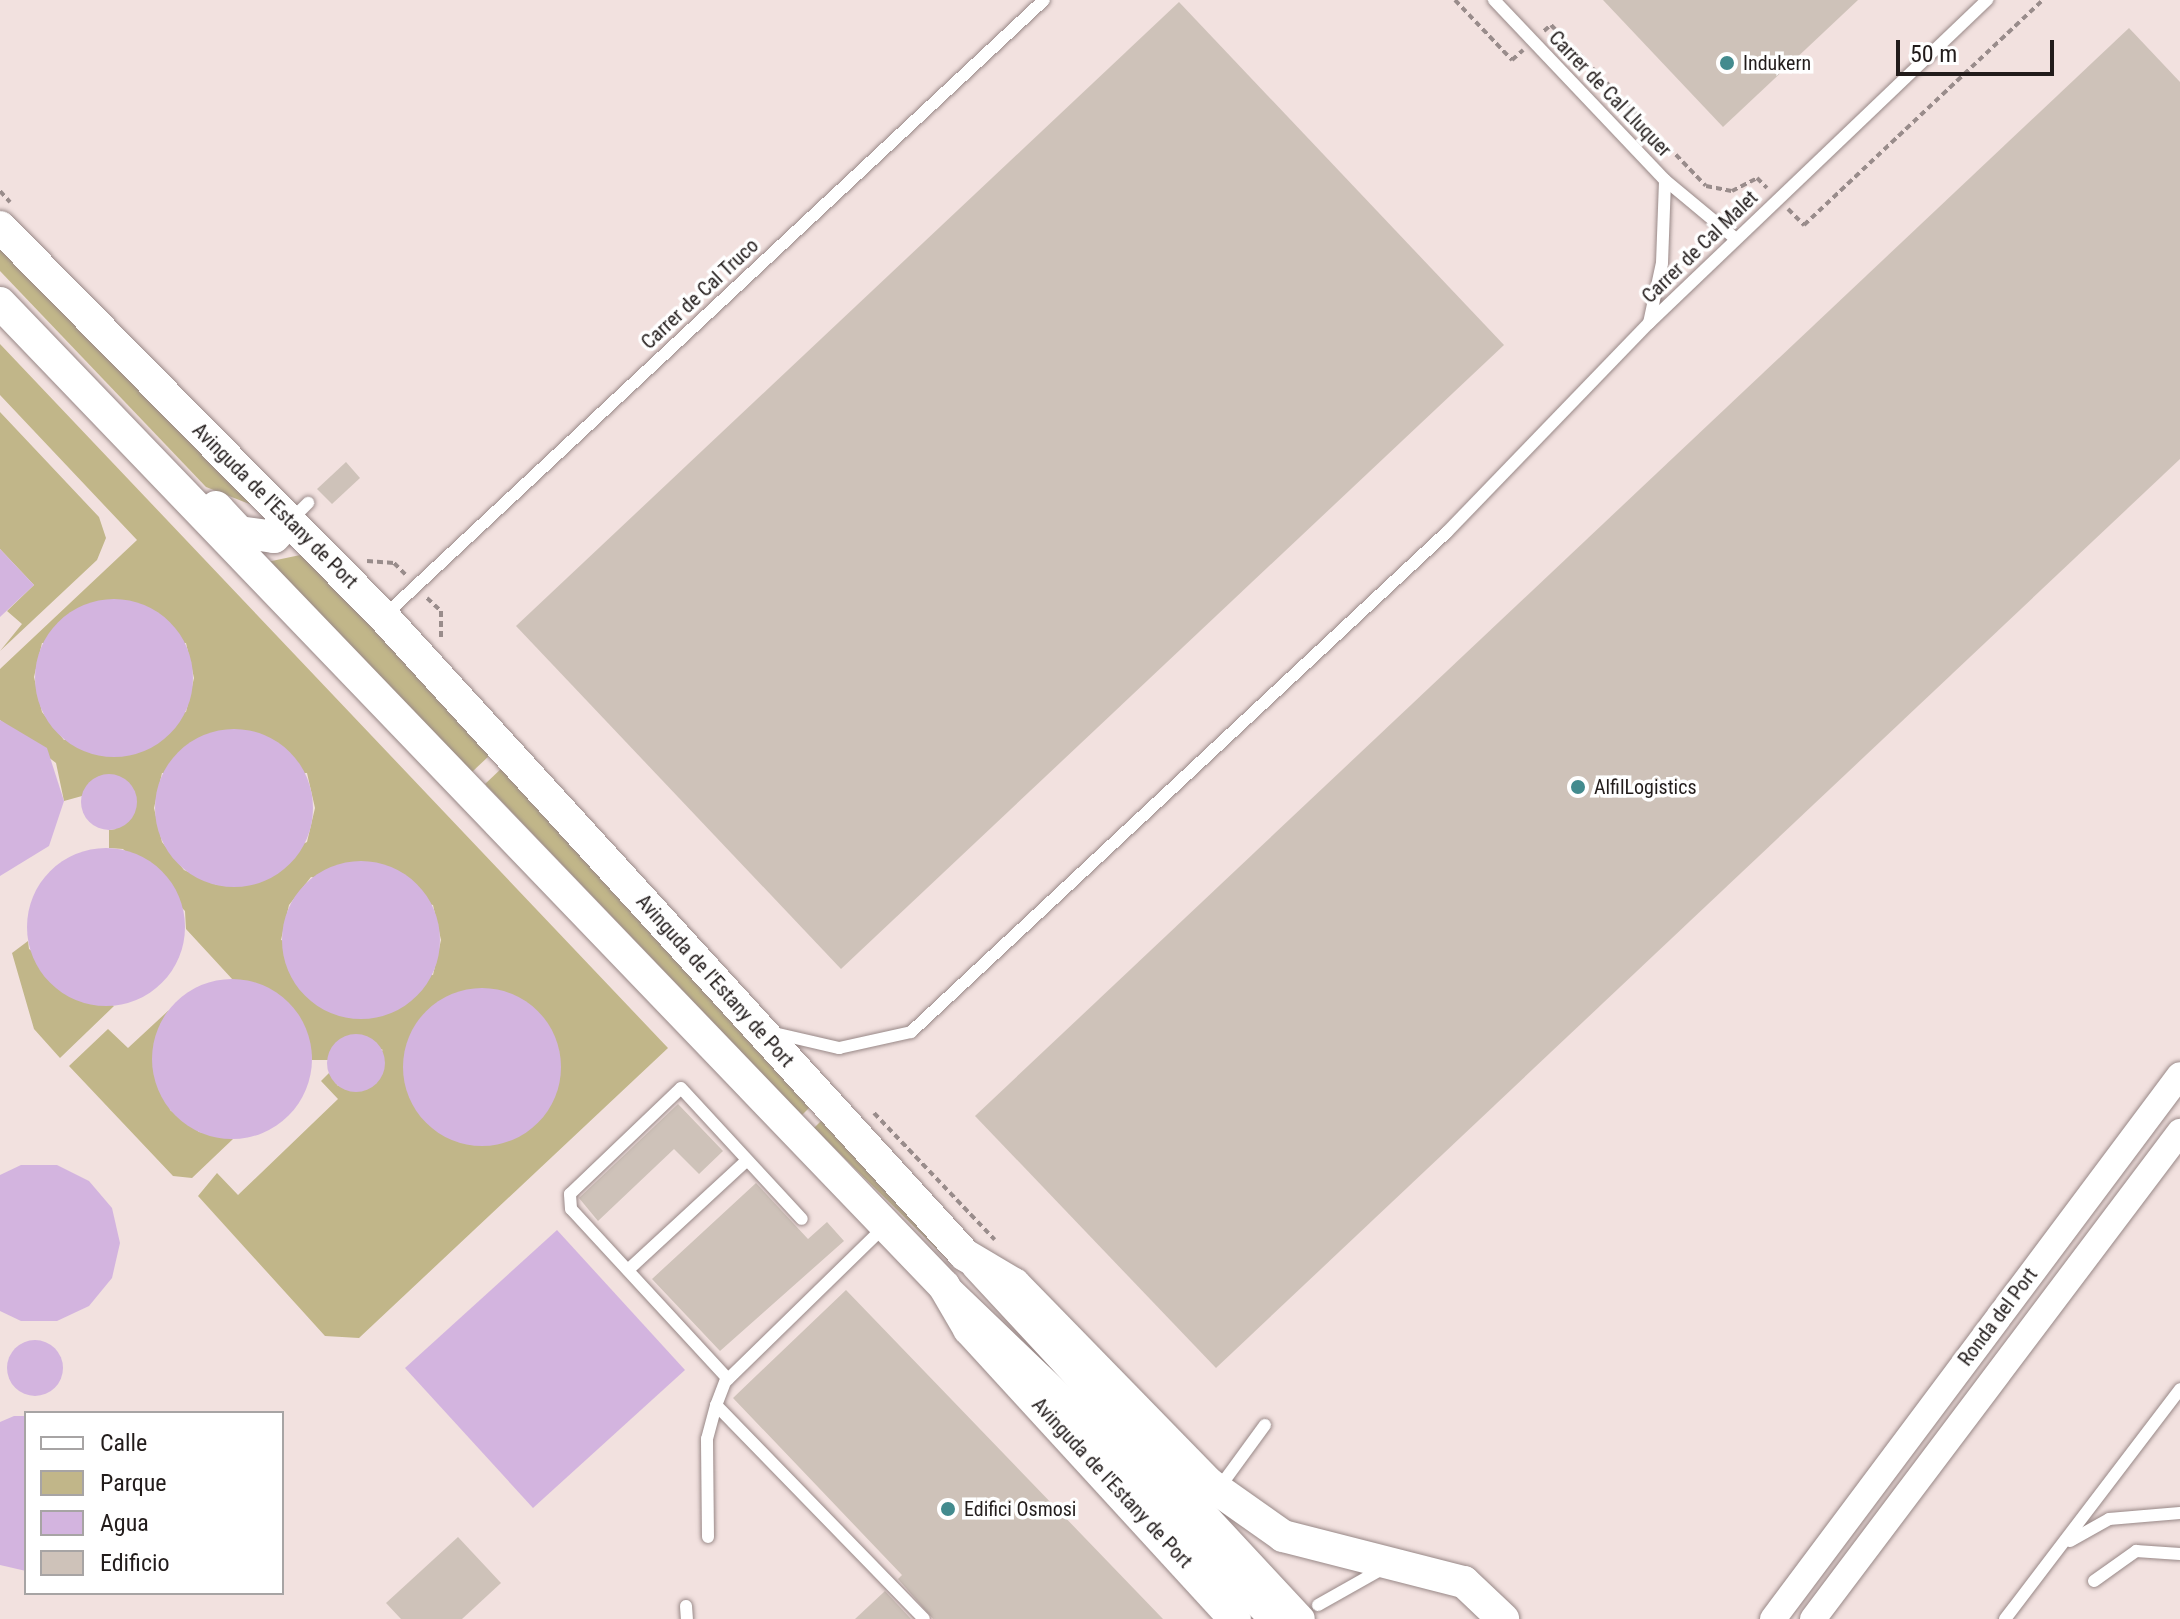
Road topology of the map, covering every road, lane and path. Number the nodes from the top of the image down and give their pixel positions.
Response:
1 (1044, 0) edge
2 (1494, 0) edge
3 (1987, 0) edge
4 (2043, 0) edge
5 (1665, 180) junction
6 (1778, 199) junction
7 (0, 227) edge
8 (1736, 239) junction
9 (7, 310) edge
10 (1649, 323) junction
11 (299, 512) junction
12 (383, 616) junction
13 (764, 1029) junction
14 (2180, 1075) edge
15 (2180, 1132) edge
16 (747, 1160) junction
17 (802, 1219) dead end
18 (885, 1226) junction
19 (965, 1255) junction
20 (628, 1270) junction
21 (728, 1379) junction
22 (2180, 1389) edge
23 (716, 1405) junction
24 (1265, 1425) dead end
25 (1217, 1491) junction
26 (2180, 1513) edge
27 (708, 1537) dead end
28 (2063, 1544) junction
29 (2180, 1554) edge
30 (1417, 1565) junction
31 (2094, 1581) dead end
32 (1251, 1600) edge
33 (1310, 1612) edge
34 (924, 1619) edge
35 (1272, 1619) edge
36 (1503, 1619) edge
37 (1773, 1619) edge
38 (1813, 1619) edge
39 (2005, 1619) edge

1 - 12 lane, Carrer de Cal Truco
2 - 5 lane, Carrer de Cal Lluquer
3 - 6 lane, Carrer de Cal Malet
4 - 6 path, Carrer de Cal Malet
5 - 8 lane, Carrer de Cal Lluquer
5 - 10 lane
6 - 8 lane, Carrer de Cal Malet
7 - 11 street, Avinguda de l'Estany de Port
8 - 10 lane, Carrer de Cal Malet
9 - 11 street
9 - 18 street, Avinguda de l'Estany de Port
10 - 13 lane, Carrer de Cal Malet
11 - 12 street, Avinguda de l'Estany de Port
12 - 13 street, Avinguda de l'Estany de Port
13 - 19 street, Avinguda de l'Estany de Port
14 - 37 street, Ronda del Port
15 - 38 street
16 - 17 lane
16 - 20 lane
16 - 20 lane
18 - 21 lane
18 - 32 street, Avinguda de l'Estany de Port
19 - 25 street, Avinguda de l'Estany de Port
19 - 32 street
20 - 21 lane
21 - 23 lane
22 - 28 lane
23 - 27 lane
23 - 34 lane
24 - 25 lane
25 - 30 street, Avinguda de l'Estany de Port
26 - 28 lane
28 - 39 lane
29 - 31 lane
30 - 33 lane
30 - 36 street, Avinguda de l'Estany de Port
32 - 33 street
32 - 35 street

